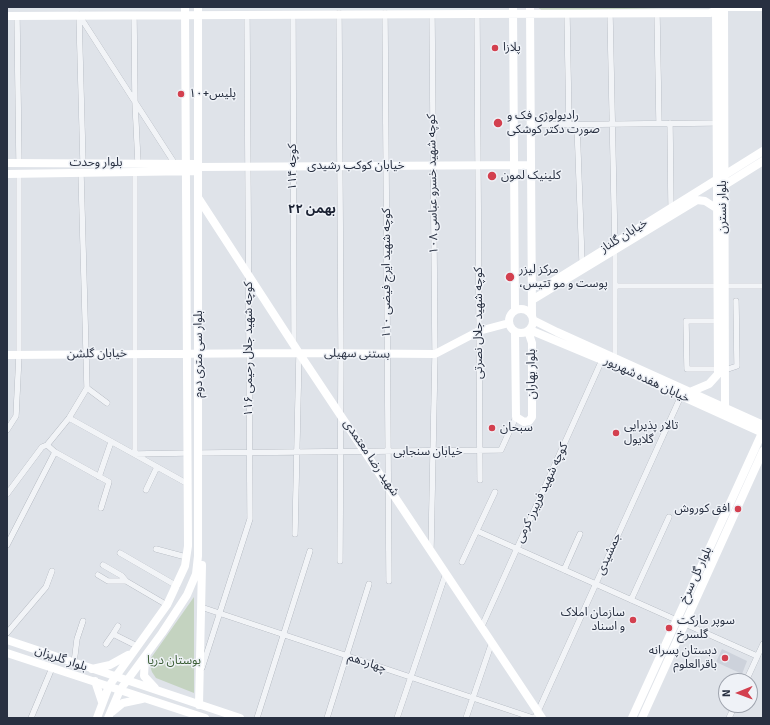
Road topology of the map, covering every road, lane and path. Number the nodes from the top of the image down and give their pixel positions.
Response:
1 (763, 7) edge
2 (720, 8) edge
3 (513, 10) edge
4 (530, 10) edge
5 (185, 11) edge
6 (198, 11) edge
7 (339, 13) junction
8 (385, 13) junction
9 (478, 13) junction
10 (657, 13) junction
11 (247, 14) junction
12 (293, 14) junction
13 (432, 14) junction
14 (567, 14) junction
15 (610, 14) junction
16 (79, 15) junction
17 (134, 15) junction
18 (7, 16) edge
19 (17, 16) junction
20 (135, 102) junction
21 (659, 123) junction
22 (670, 123) junction
23 (715, 123) junction
24 (569, 124) junction
25 (577, 124) junction
26 (611, 124) junction
27 (531, 125) junction
28 (763, 151) edge
29 (763, 161) edge
30 (7, 163) edge
31 (19, 163) junction
32 (83, 163) junction
33 (138, 163) junction
34 (185, 163) junction
35 (175, 164) junction
36 (515, 165) junction
37 (531, 165) junction
38 (339, 166) junction
39 (386, 166) junction
40 (433, 166) junction
41 (479, 166) junction
42 (248, 167) junction
43 (293, 167) junction
44 (198, 168) junction
45 (185, 172) junction
46 (81, 173) junction
47 (135, 173) junction
48 (7, 174) edge
49 (19, 174) junction
50 (719, 178) junction
51 (723, 186) junction
52 (199, 199) junction
53 (671, 207) junction
54 (716, 208) junction
55 (615, 246) junction
56 (582, 262) junction
57 (248, 274) junction
58 (563, 278) junction
59 (532, 282) junction
60 (615, 286) junction
61 (720, 286) junction
62 (763, 286) edge
63 (532, 300) junction
64 (736, 301) dead end
65 (515, 310) junction
66 (533, 318) junction
67 (721, 321) junction
68 (737, 321) junction
69 (509, 323) junction
70 (479, 331) junction
71 (529, 331) junction
72 (515, 332) junction
73 (294, 344) junction
74 (136, 353) junction
75 (299, 353) junction
76 (85, 354) junction
77 (188, 354) junction
78 (199, 354) junction
79 (249, 354) junction
80 (341, 354) junction
81 (388, 354) junction
82 (435, 354) junction
83 (7, 355) edge
84 (19, 355) junction
85 (615, 358) junction
86 (602, 360) junction
87 (720, 371) junction
88 (87, 388) junction
89 (690, 392) junction
90 (681, 396) junction
91 (107, 403) dead end
92 (725, 407) junction
93 (341, 414) junction
94 (516, 417) junction
95 (69, 418) junction
96 (8, 427) edge
97 (763, 430) edge
98 (111, 442) junction
99 (47, 445) junction
100 (366, 451) junction
101 (433, 451) junction
102 (479, 451) junction
103 (763, 451) edge
104 (55, 452) junction
105 (296, 452) junction
106 (340, 452) junction
107 (388, 452) junction
108 (188, 453) junction
109 (199, 453) junction
110 (249, 453) junction
111 (135, 454) junction
112 (157, 467) junction
113 (99, 477) junction
114 (480, 480) dead end
115 (188, 484) junction
116 (390, 488) junction
117 (146, 490) dead end
118 (495, 492) dead end
119 (7, 494) edge
120 (101, 508) dead end
121 (669, 517) dead end
122 (722, 529) junction
123 (477, 531) junction
124 (295, 534) dead end
125 (580, 534) dead end
126 (7, 545) edge
127 (156, 549) dead end
128 (516, 549) junction
129 (431, 550) junction
130 (310, 551) dead end
131 (120, 553) dead end
132 (198, 556) junction
133 (186, 557) junction
134 (340, 561) dead end
135 (462, 562) dead end
136 (103, 565) dead end
137 (564, 570) junction
138 (52, 571) dead end
139 (446, 573) junction
140 (98, 575) dead end
141 (126, 581) junction
142 (390, 581) dead end
143 (369, 584) dead end
144 (596, 584) junction
145 (177, 586) junction
146 (631, 600) junction
147 (167, 605) junction
148 (201, 607) junction
149 (220, 613) junction
150 (676, 620) junction
151 (83, 622) dead end
152 (684, 623) junction
153 (118, 626) dead end
154 (482, 626) junction
155 (7, 633) edge
156 (113, 634) junction
157 (282, 634) junction
158 (7, 640) edge
159 (492, 642) junction
160 (106, 644) dead end
161 (763, 644) edge
162 (135, 650) junction
163 (7, 653) edge
164 (147, 654) junction
165 (347, 656) junction
166 (757, 656) junction
167 (74, 663) junction
168 (52, 668) junction
169 (91, 669) junction
170 (750, 673) edge
171 (200, 676) junction
172 (115, 677) junction
173 (410, 677) junction
174 (127, 680) junction
175 (95, 681) junction
176 (109, 686) junction
177 (120, 690) junction
178 (157, 690) junction
179 (146, 698) junction
180 (473, 698) junction
181 (102, 702) junction
182 (199, 704) junction
183 (189, 715) edge
184 (537, 716) edge
185 (108, 717) edge
186 (31, 718) edge
187 (96, 718) edge
188 (205, 718) edge
189 (240, 718) edge
190 (256, 718) edge
191 (327, 718) edge
192 (397, 718) edge
193 (466, 718) edge
194 (632, 718) edge
195 (642, 718) edge

1 - 2 main road
2 - 10 main road
2 - 23 main road, بلوار نسترن
2 - 50 main road, بلوار نسترن
3 - 4 main road
3 - 9 main road
3 - 36 main road
4 - 14 main road
4 - 27 main road
5 - 6 main road
5 - 17 main road
5 - 34 main road, بلوار سی متری دوم
6 - 11 main road
6 - 44 main road, بلوار سی متری دوم
7 - 8 main road
7 - 12 main road
7 - 38 street
8 - 13 main road
8 - 39 street, کوچه شهید ایرج فیضی ۱۱۰
9 - 13 main road
9 - 41 street, کوچه شهید جلال نصرتی
10 - 15 main road
10 - 21 street
11 - 12 main road
11 - 42 street, کوچه شهید جلال رحیمی ۱۱۶
12 - 43 street, کوچه ۱۱۴
13 - 40 street, کوچه شهید خسرو عباسی ۱۰۸
14 - 15 main road
14 - 24 street
15 - 26 street
16 - 17 main road
16 - 19 main road
16 - 20 street
16 - 32 street
17 - 20 street
18 - 19 main road
19 - 31 street
20 - 33 street
20 - 35 street
21 - 22 street
21 - 26 street
22 - 23 street
22 - 53 street
23 - 50 main road, بلوار نسترن
24 - 25 street
24 - 27 street
25 - 26 street
25 - 56 street
26 - 55 street
27 - 37 main road
28 - 50 main road, خیابان گلناز
29 - 51 main road
30 - 31 main road, بلوار وحدت
31 - 32 main road, بلوار وحدت
32 - 33 main road, بلوار وحدت
33 - 35 main road, بلوار وحدت
34 - 35 main road, بلوار وحدت
34 - 44 main road, بلوار وحدت
34 - 45 main road, بلوار سی متری دوم
36 - 37 main road, خیابان کوکب رشیدی
36 - 41 main road, خیابان کوکب رشیدی
36 - 65 main road
37 - 59 main road
38 - 39 main road, خیابان کوکب رشیدی
38 - 43 main road, خیابان کوکب رشیدی
38 - 80 street
39 - 40 main road, خیابان کوکب رشیدی
39 - 81 street, کوچه شهید ایرج فیضی ۱۱۰
40 - 41 main road, خیابان کوکب رشیدی
40 - 82 street, کوچه شهید خسرو عباسی ۱۰۸
41 - 70 street, کوچه شهید جلال نصرتی
42 - 43 main road, خیابان کوکب رشیدی
42 - 44 main road, خیابان کوکب رشیدی
42 - 57 street, کوچه شهید جلال رحیمی ۱۱۶
43 - 73 street, کوچه ۱۱۴
44 - 45 main road, بلوار وحدت
44 - 52 main road, بلوار سی متری دوم
45 - 47 main road, بلوار وحدت
45 - 77 main road, بلوار سی متری دوم
46 - 47 main road, بلوار وحدت
46 - 49 main road, بلوار وحدت
46 - 76 street
47 - 74 street
48 - 49 main road, بلوار وحدت
49 - 84 street
50 - 51 main road, بلوار نسترن
50 - 53 main road, خیابان گلناز
50 - 54 main road, بلوار نسترن
51 - 61 main road, بلوار نسترن
52 - 57 main road, شهید رضا معتمدی
52 - 78 main road, بلوار سی متری دوم
53 - 55 main road, خیابان گلناز
54 - 55 main road, خیابان گلناز
54 - 61 main road, بلوار نسترن
55 - 56 main road, خیابان گلناز
55 - 58 main road, خیابان گلناز
55 - 60 street
56 - 58 main road, خیابان گلناز
57 - 73 main road, شهید رضا معتمدی
57 - 79 street, کوچه شهید جلال رحیمی ۱۱۶
58 - 59 main road, خیابان گلناز
58 - 63 main road, خیابان گلناز
59 - 63 main road
60 - 61 street
60 - 85 street
61 - 62 street
61 - 67 main road, بلوار نسترن
63 - 66 main road
64 - 68 street
65 - 66 main road
65 - 69 main road
66 - 71 main road
66 - 85 main road, خیابان هفده شهریور
67 - 68 street
67 - 87 main road, بلوار نسترن
67 - 87 street
68 - 87 street
69 - 70 main road, بستنی سهیلی
69 - 72 main road
70 - 82 main road, بستنی سهیلی
70 - 102 street, کوچه شهید جلال نصرتی
71 - 72 main road
71 - 86 main road, خیابان هفده شهریور
71 - 94 main road, بلوار بهاران
72 - 94 main road, بلوار بهاران
73 - 75 main road, شهید رضا معتمدی
74 - 76 main road, خیابان گلشن
74 - 77 main road, خیابان گلشن
74 - 111 street
75 - 79 main road, بستنی سهیلی
75 - 80 main road, بستنی سهیلی
75 - 93 main road, شهید رضا معتمدی
75 - 105 street
76 - 84 main road, خیابان گلشن
76 - 88 street
77 - 78 main road, خیابان گلشن
77 - 108 main road, بلوار سی متری دوم
78 - 79 main road, بستنی سهیلی
78 - 109 main road, بلوار سی متری دوم
79 - 110 street, کوچه شهید جلال رحیمی ۱۱۶
80 - 81 main road, بستنی سهیلی
80 - 93 street
81 - 82 main road, بستنی سهیلی
81 - 107 street, کوچه شهید ایرج فیضی ۱۱۰
82 - 101 street, کوچه شهید خسرو عباسی ۱۰۸
83 - 84 main road, خیابان گلشن
84 - 96 street
85 - 89 main road, خیابان هفده شهریور
86 - 90 main road, خیابان هفده شهریور
86 - 128 street, کوچه شهید فریبرز کرمی
87 - 89 main road
87 - 92 main road, بلوار نسترن
88 - 91 street
88 - 95 street
89 - 92 main road, خیابان هفده شهریور
90 - 97 main road, خیابان هفده شهریور
90 - 144 street, جمشیدی
92 - 97 main road, خیابان هفده شهریور
93 - 100 main road, شهید رضا معتمدی
93 - 106 street
94 - 102 street, خیابان سنجابی
95 - 98 street
95 - 99 street
97 - 122 main road, بلوار گل سرخ
98 - 111 street
98 - 113 street
99 - 104 street
99 - 119 street
100 - 106 street, خیابان سنجابی
100 - 107 street, خیابان سنجابی
100 - 116 main road, شهید رضا معتمدی
101 - 102 street, خیابان سنجابی
101 - 107 street, خیابان سنجابی
101 - 129 street, کوچه شهید خسرو عباسی ۱۰۸
102 - 114 street, کوچه شهید جلال نصرتی
103 - 122 main road, بلوار گل سرخ
104 - 113 street
104 - 126 street
105 - 106 street, خیابان سنجابی
105 - 110 street, خیابان سنجابی
105 - 124 street
106 - 134 street
107 - 116 street, کوچه شهید ایرج فیضی ۱۱۰
108 - 111 street
108 - 115 main road, بلوار سی متری دوم
109 - 110 street, خیابان سنجابی
109 - 132 main road, بلوار سی متری دوم
110 - 149 street, کوچه شهید جلال رحیمی ۱۱۶
111 - 112 street
112 - 115 street
112 - 117 street
113 - 120 street
115 - 133 main road, بلوار سی متری دوم
116 - 129 main road, شهید رضا معتمدی
116 - 142 street, کوچه شهید ایرج فیضی ۱۱۰
118 - 123 street
121 - 146 street
122 - 150 main road, بلوار گل سرخ
122 - 152 main road, بلوار گل سرخ
123 - 128 street
123 - 135 street
125 - 137 street
127 - 133 street
128 - 137 street
128 - 154 street, کوچه شهید فریبرز کرمی
129 - 139 main road, شهید رضا معتمدی
130 - 157 street
131 - 145 street
132 - 148 main road
132 - 164 main road, بلوار سی متری دوم
133 - 145 main road, بلوار سی متری دوم
136 - 141 street
137 - 144 street
138 - 155 street
139 - 154 main road, شهید رضا معتمدی
139 - 173 street
140 - 141 street
141 - 147 street
143 - 165 street
144 - 146 street
144 - 184 street, جمشیدی
145 - 147 main road, بلوار سی متری دوم
146 - 150 street
147 - 162 main road, بلوار سی متری دوم
148 - 149 street, چهاردهم
148 - 171 main road
149 - 157 street, چهاردهم
149 - 171 street, کوچه شهید جلال رحیمی ۱۱۶
150 - 152 street
150 - 194 main road, بلوار گل سرخ
151 - 167 street
152 - 166 street
152 - 195 main road, بلوار گل سرخ
153 - 156 street
154 - 159 main road, شهید رضا معتمدی
156 - 160 street
156 - 162 street
157 - 165 street, چهاردهم
157 - 190 street
158 - 167 main road, بلوار گلریزان
159 - 180 street
159 - 184 main road, شهید رضا معتمدی
161 - 166 street
162 - 169 main road
162 - 172 main road, بلوار سی متری دوم
163 - 168 main road, بلوار گلریزان
164 - 174 main road, بلوار سی متری دوم
164 - 178 main road
165 - 173 street, چهاردهم
165 - 191 street
166 - 170 street
167 - 169 main road, بلوار گلریزان
168 - 175 main road, بلوار گلریزان
168 - 186 street
169 - 172 main road, بلوار گلریزان
171 - 182 main road
172 - 174 main road, بلوار گلریزان
172 - 176 main road, بلوار سی متری دوم
173 - 180 street, چهاردهم
173 - 192 street
174 - 177 main road, بلوار سی متری دوم
174 - 178 main road, بلوار گلریزان
175 - 176 main road, بلوار گلریزان
175 - 181 main road
176 - 177 main road, بلوار گلریزان
176 - 181 main road, بلوار سی متری دوم
177 - 179 main road, بلوار گلریزان
177 - 185 main road, بلوار سی متری دوم
178 - 182 main road, بلوار گلریزان
179 - 183 main road, بلوار گلریزان
179 - 185 main road
180 - 184 street, چهاردهم
180 - 193 street
181 - 187 main road, بلوار سی متری دوم
182 - 189 main road, بلوار گلریزان
183 - 188 main road, بلوار گلریزان

